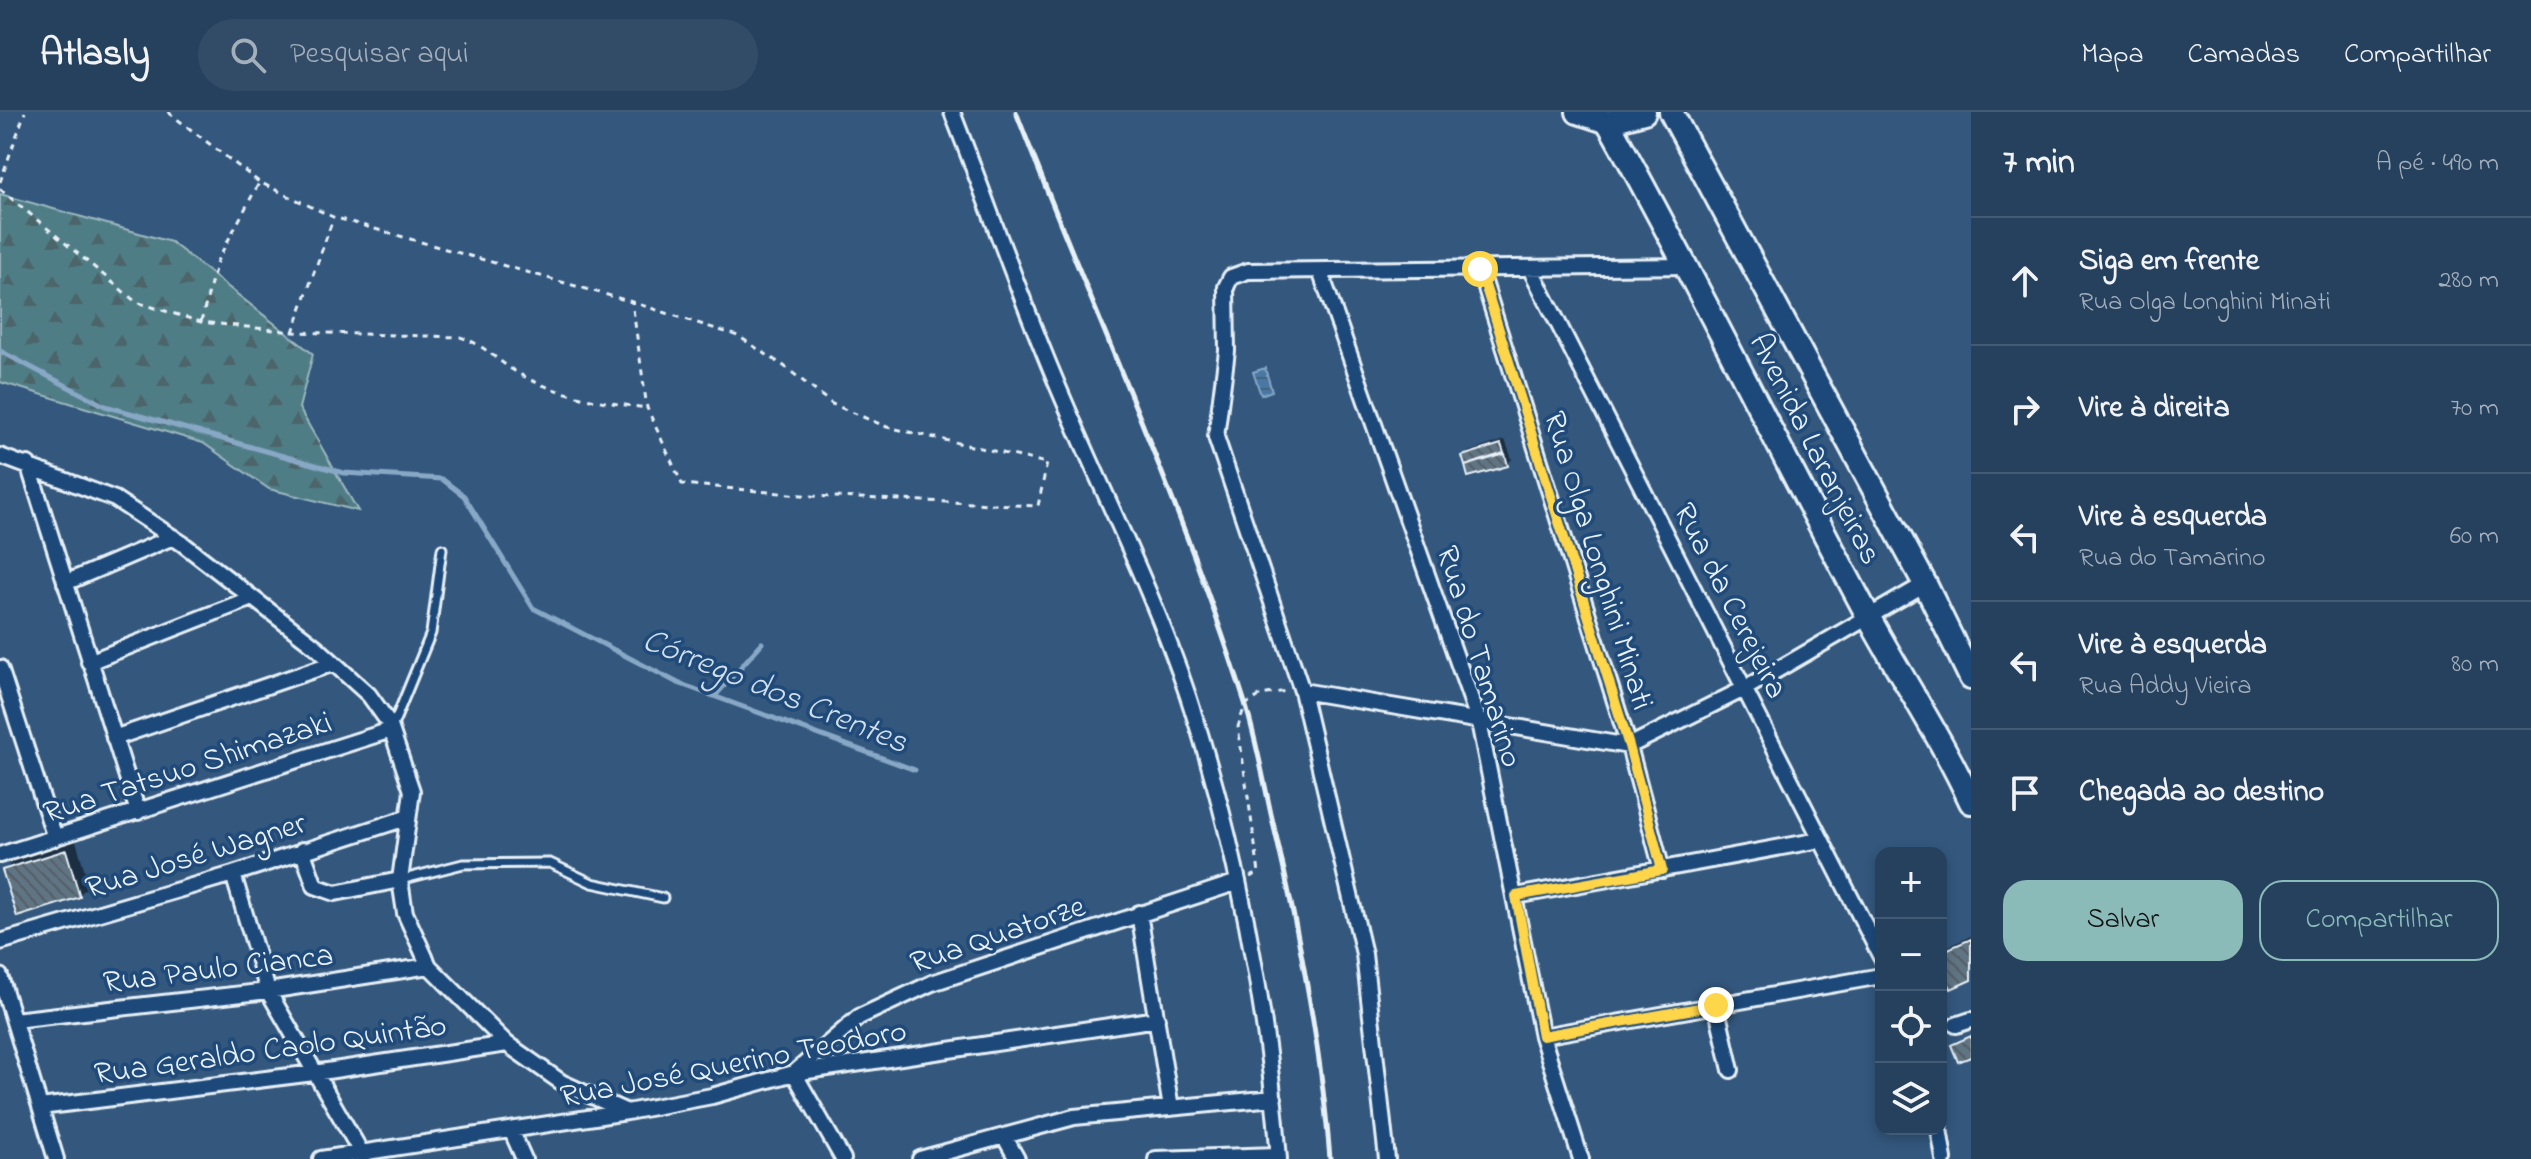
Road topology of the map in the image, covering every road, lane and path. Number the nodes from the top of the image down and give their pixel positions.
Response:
1 (25, 112) edge
2 (168, 112) edge
3 (952, 112) edge
4 (1578, 112) edge
5 (1644, 112) edge
6 (1671, 112) edge
7 (1608, 122) junction
8 (0, 182) edge
9 (259, 182) junction
10 (0, 189) edge
11 (333, 217) junction
12 (1688, 266) junction
13 (1480, 269) junction
14 (1531, 270) junction
15 (1320, 271) junction
16 (632, 302) junction
17 (201, 322) junction
18 (293, 332) junction
19 (647, 408) junction
20 (0, 456) edge
21 (28, 464) junction
22 (173, 537) junction
23 (442, 549) dead end
24 (65, 583) junction
25 (1925, 584) junction
26 (252, 598) junction
27 (1869, 619) junction
28 (89, 662) junction
29 (334, 663) junction
30 (0, 668) edge
31 (1971, 678) edge
32 (1746, 688) junction
33 (1302, 691) junction
34 (1479, 722) junction
35 (391, 730) junction
36 (114, 738) junction
37 (1629, 746) junction
38 (1971, 802) edge
39 (138, 812) junction
40 (406, 818) junction
41 (55, 838) junction
42 (1820, 840) junction
43 (302, 850) junction
44 (0, 855) edge
45 (1662, 870) junction
46 (233, 874) junction
47 (400, 880) junction
48 (1238, 882) junction
49 (1516, 896) junction
50 (663, 898) dead end
51 (1139, 913) junction
52 (0, 942) edge
53 (1875, 945) edge
54 (429, 966) junction
55 (0, 976) edge
56 (1875, 977) edge
57 (268, 991) junction
58 (1716, 1005) junction
59 (1157, 1019) junction
60 (14, 1020) junction
61 (1971, 1020) edge
62 (1956, 1025) dead end
63 (1542, 1036) junction
64 (507, 1044) junction
65 (1731, 1070) dead end
66 (314, 1073) junction
67 (794, 1073) junction
68 (1274, 1098) junction
69 (40, 1107) junction
70 (1171, 1108) junction
71 (627, 1112) junction
72 (512, 1132) junction
73 (1940, 1135) edge
74 (1004, 1136) junction
75 (364, 1156) edge
76 (1279, 1157) edge
77 (56, 1159) edge
78 (321, 1159) edge
79 (524, 1159) edge
80 (843, 1159) edge
81 (920, 1159) edge
82 (1017, 1159) edge
83 (1156, 1159) edge
84 (1387, 1159) edge
85 (1581, 1159) edge
86 (1944, 1159) edge

1 - 8 path
2 - 9 path
3 - 48 street
4 - 7 street
5 - 7 street
6 - 25 street, Avenida Laranjeiras
7 - 12 street, Avenida Laranjeiras
9 - 11 path
9 - 17 path
10 - 17 path
11 - 16 path
11 - 18 path
12 - 14 street
12 - 27 street, Avenida Laranjeiras
13 - 14 street
13 - 15 street
13 - 37 street, Rua Olga Longhini Minati
14 - 32 street, Rua da Cerejeira
15 - 33 street
15 - 34 street, Rua do Tamarino
16 - 19 path
16 - 19 path
17 - 18 path
18 - 19 path
20 - 21 street
21 - 22 street
21 - 24 street
22 - 24 street
22 - 26 street
23 - 35 lane
24 - 28 street
25 - 27 street
25 - 31 street, Avenida Laranjeiras
26 - 28 street
26 - 29 street
27 - 32 street
27 - 38 street, Avenida Laranjeiras
28 - 36 street
29 - 35 street
29 - 36 street
30 - 41 street
32 - 37 street
32 - 42 street, Rua da Cerejeira
33 - 34 street
33 - 48 path
33 - 84 street
34 - 37 street
34 - 49 street, Rua do Tamarino
35 - 39 street, Rua Tatsuo Shimazaki
35 - 40 street
36 - 39 street
37 - 45 street, Rua Olga Longhini Minati
39 - 41 street, Rua Tatsuo Shimazaki
40 - 43 street, Rua José Wagner
40 - 47 street
41 - 44 street, Rua Tatsuo Shimazaki
42 - 45 street
42 - 53 street, Rua da Cerejeira
43 - 46 street, Rua José Wagner
43 - 47 street
45 - 49 street
46 - 52 street, Rua José Wagner
46 - 57 street
47 - 50 lane
47 - 54 street
48 - 51 street, Rua Quatorze
48 - 68 street
49 - 63 street, Rua do Tamarino
51 - 59 street
51 - 67 street, Rua Quatorze
54 - 57 street, Rua Paulo Cianca
54 - 64 street
55 - 60 street
56 - 58 street
57 - 60 street, Rua Paulo Cianca
57 - 66 street
58 - 63 street
58 - 65 street
59 - 67 street, Rua José Querino Teodoro
59 - 70 street
60 - 69 street
61 - 62 street
63 - 85 street, Rua do Tamarino
64 - 66 street, Rua Geraldo Caolo Quintão
64 - 71 street
66 - 69 street, Rua Geraldo Caolo Quintão
66 - 75 street
67 - 71 street, Rua José Querino Teodoro
67 - 80 street
68 - 70 street
68 - 76 street
69 - 77 street
70 - 74 street
71 - 72 street, Rua José Querino Teodoro
72 - 75 street, Rua José Querino Teodoro
72 - 79 street
73 - 86 street
74 - 81 street
74 - 82 street
75 - 78 street, Rua José Querino Teodoro
76 - 83 street

